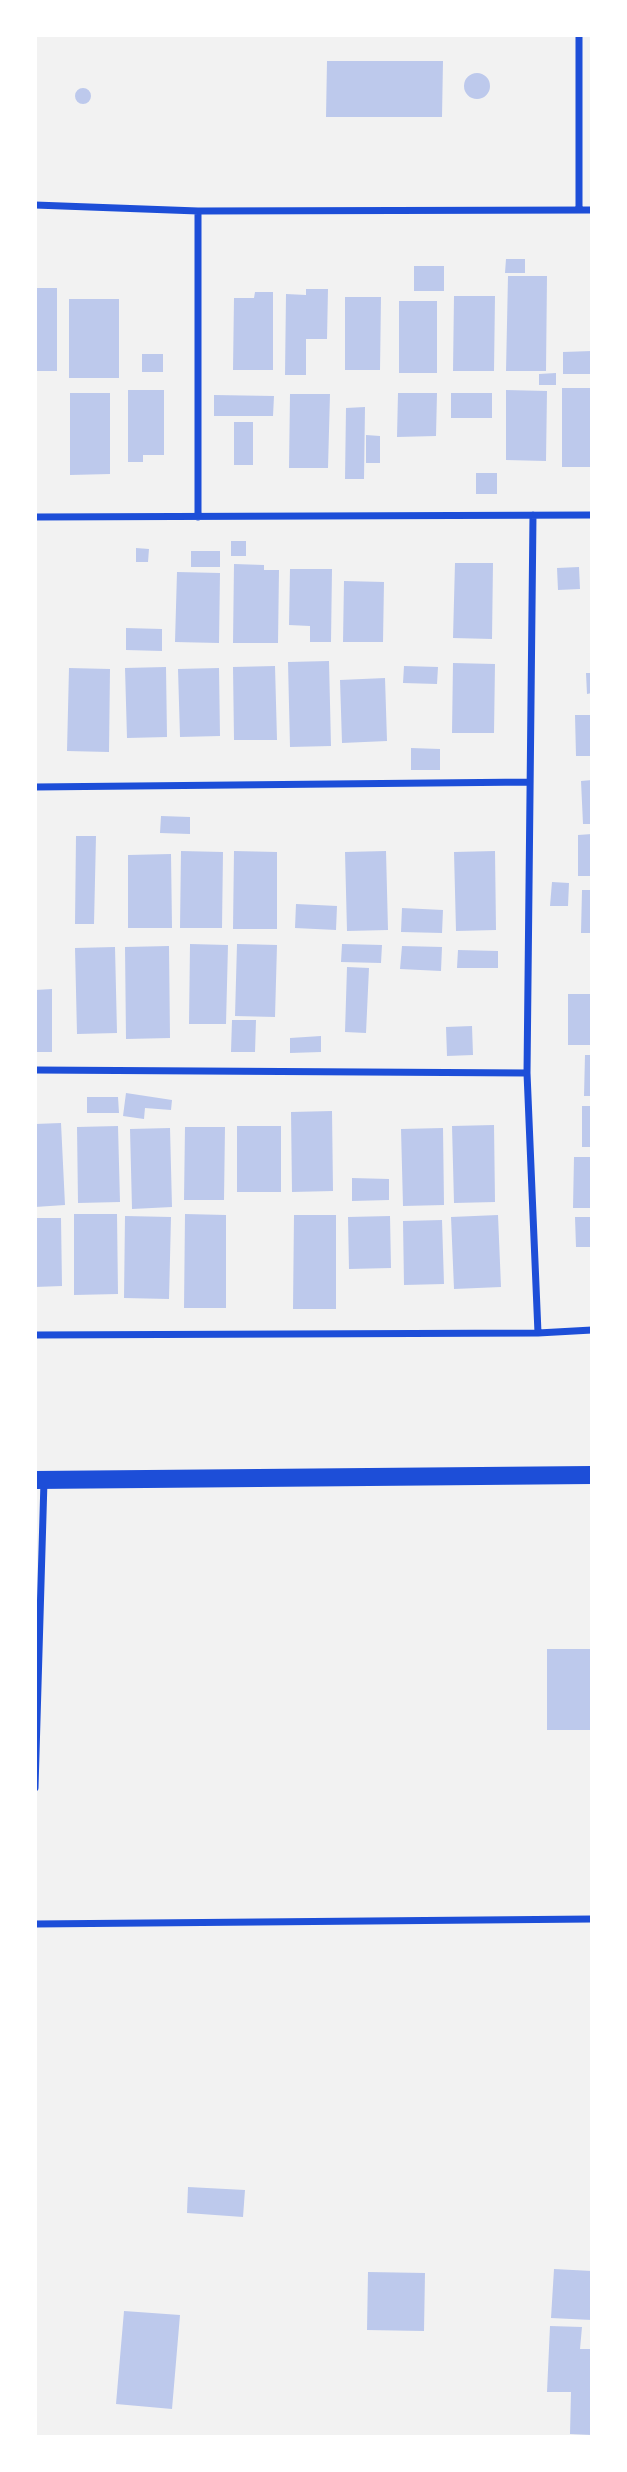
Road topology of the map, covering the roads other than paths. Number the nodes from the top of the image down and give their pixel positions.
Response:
1 (579, 35) edge
2 (35, 205) edge
3 (579, 210) junction
4 (592, 210) edge
5 (198, 211) junction
6 (533, 515) junction
7 (592, 515) edge
8 (35, 517) edge
9 (198, 517) junction
10 (530, 782) junction
11 (35, 787) edge
12 (35, 1070) edge
13 (527, 1073) junction
14 (592, 1330) edge
15 (538, 1333) junction
16 (35, 1335) edge
17 (592, 1475) edge
18 (39, 1480) edge
19 (35, 1788) edge
20 (592, 1919) edge
21 (35, 1924) edge

1 - 3 street
2 - 5 street
3 - 4 street
3 - 5 street
5 - 9 street
6 - 7 street
6 - 9 street
6 - 10 street
8 - 9 street
10 - 11 street
10 - 13 street
12 - 13 street
13 - 15 street
14 - 15 street
15 - 16 street
17 - 18 main road
18 - 19 street
20 - 21 street

